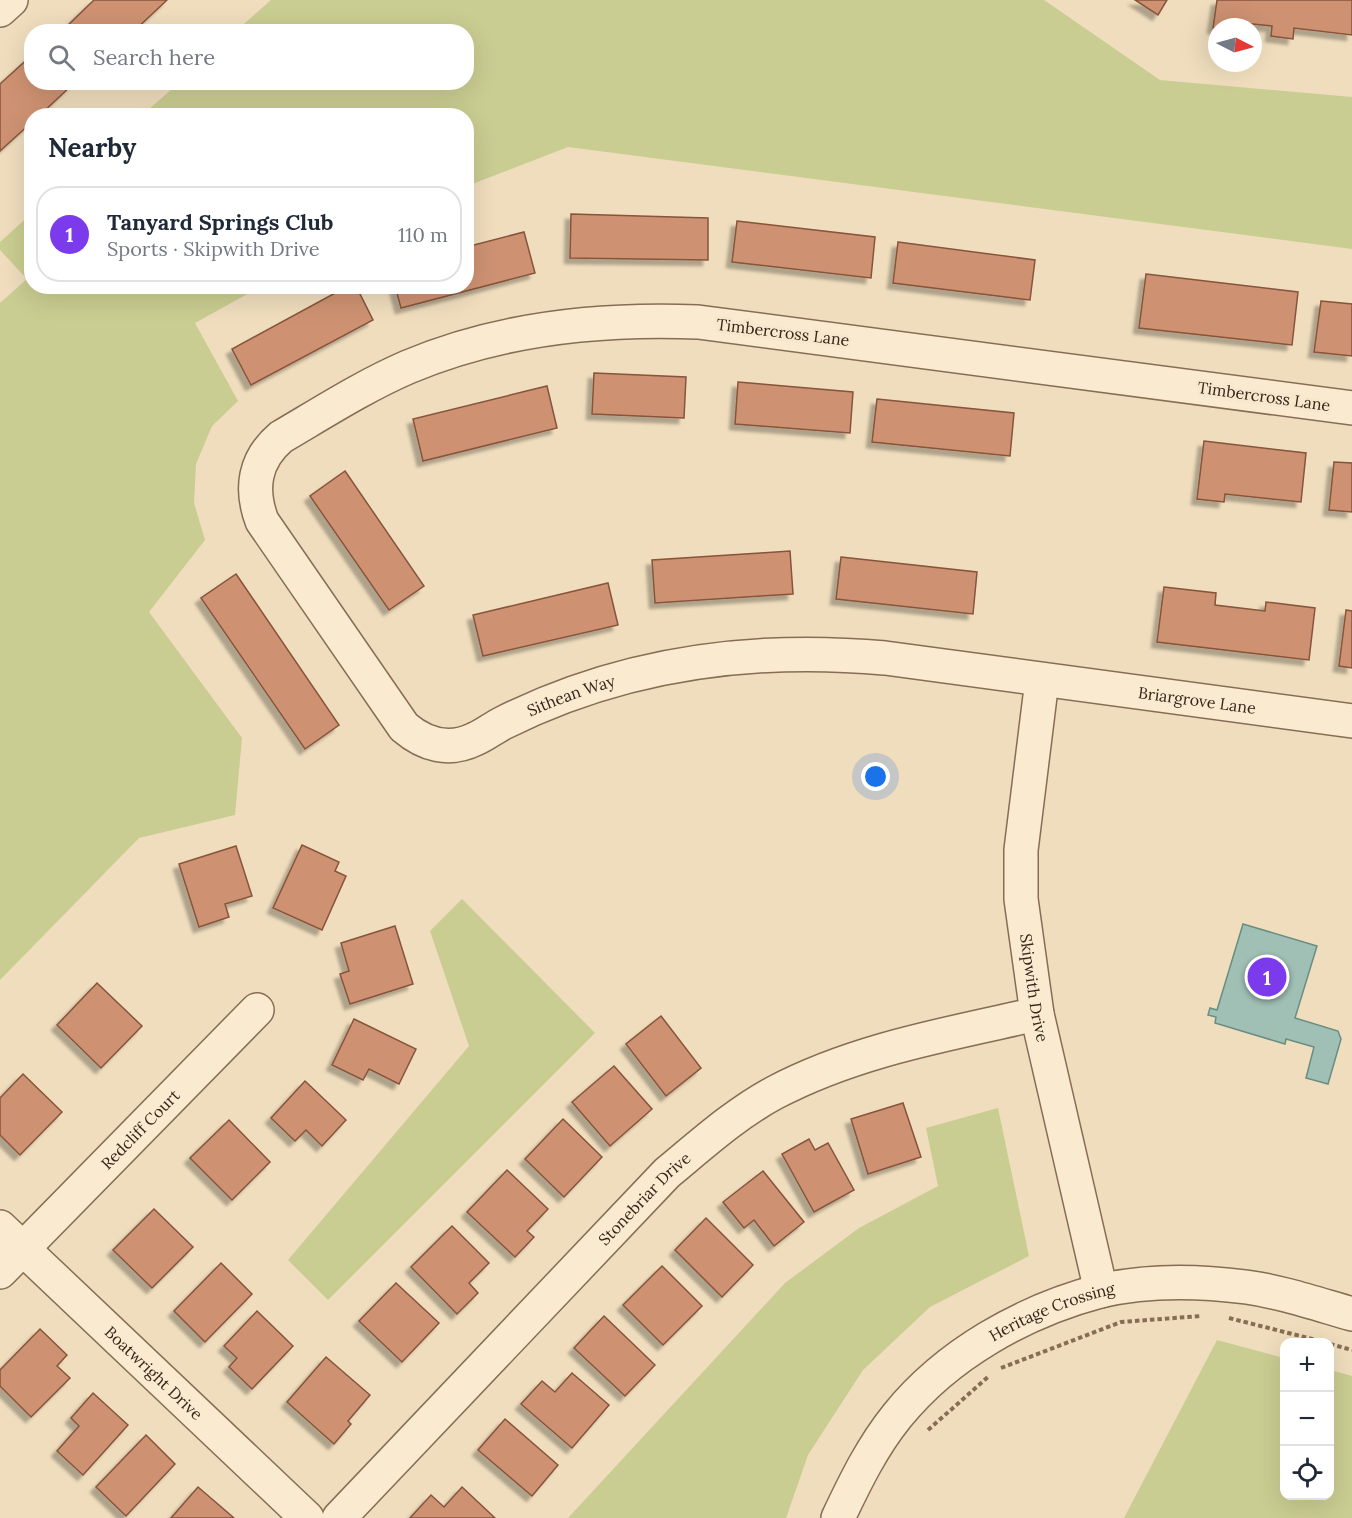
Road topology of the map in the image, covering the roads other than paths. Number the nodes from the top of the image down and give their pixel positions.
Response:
1 (11, 0) edge
2 (0, 10) edge
3 (1352, 408) edge
4 (256, 476) joint
5 (1042, 680) junction
6 (1352, 721) edge
7 (257, 1010) dead end
8 (1037, 1014) junction
9 (11, 1237) edge
10 (0, 1272) edge
11 (1101, 1291) junction
12 (1352, 1314) edge
13 (307, 1518) edge
14 (339, 1518) edge
15 (838, 1518) edge

1 - 2 street
3 - 4 street, Timbercross Lane
4 - 5 street, Sithean Way
5 - 6 street, Briargrove Lane
5 - 8 street, Skipwith Drive
7 - 9 street, Redcliff Court
8 - 11 street, Skipwith Drive
8 - 14 street, Stonebriar Drive
9 - 10 street, Redcliff Court
9 - 13 street, Boatwright Drive
11 - 12 street, Heritage Crossing
11 - 15 street, Heritage Crossing

